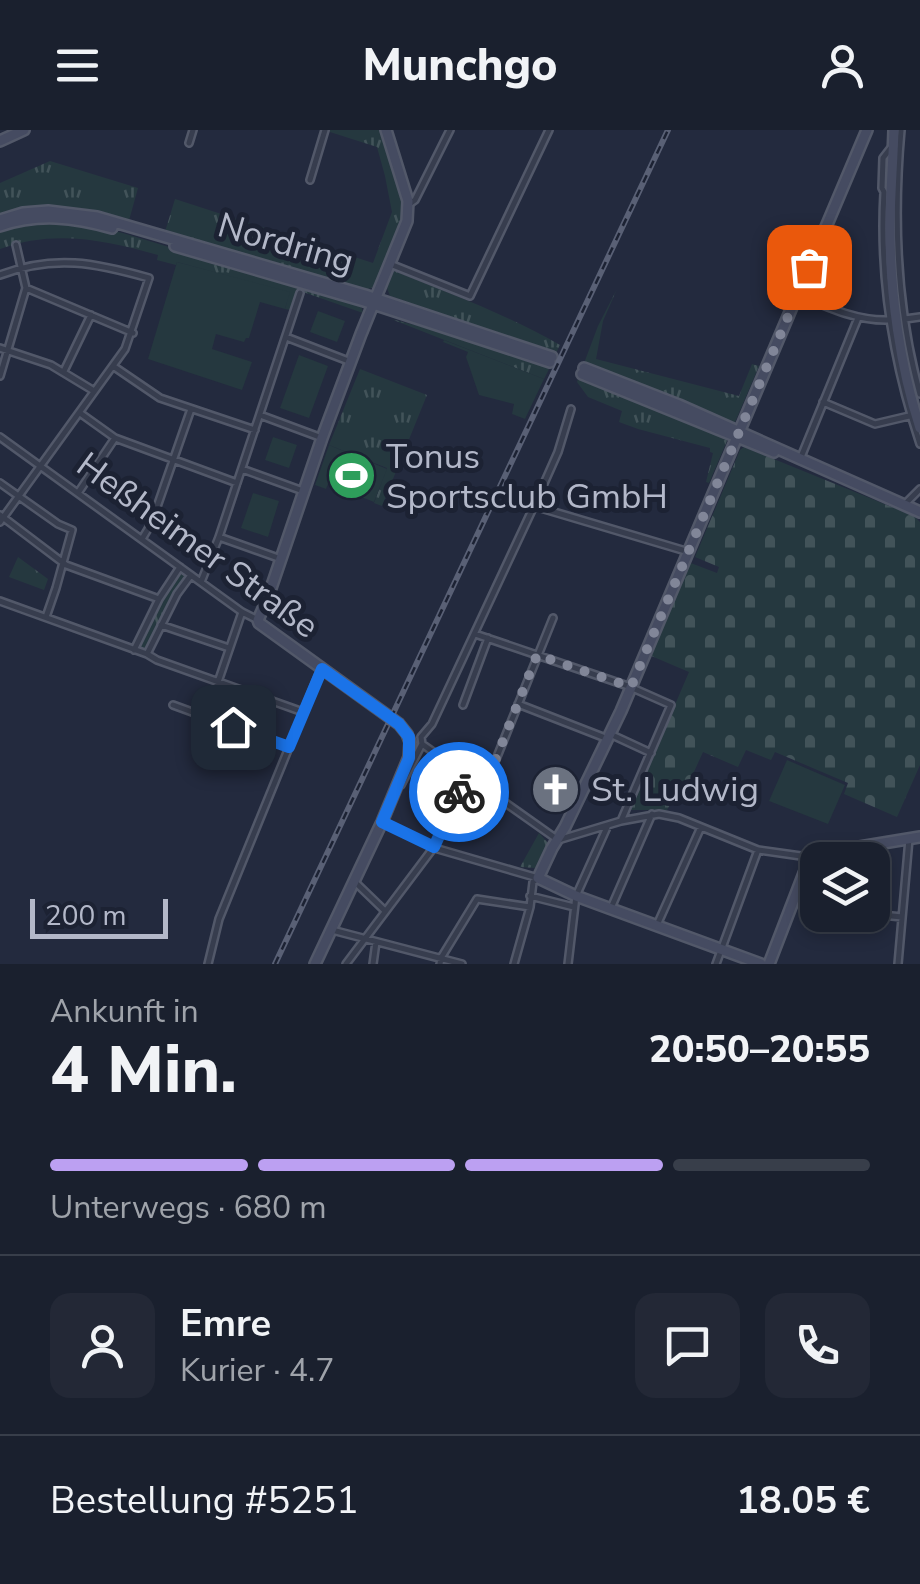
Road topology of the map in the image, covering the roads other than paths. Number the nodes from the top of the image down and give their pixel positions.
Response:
1 (24, 130) edge
2 (193, 130) edge
3 (325, 130) edge
4 (386, 130) edge
5 (450, 130) edge
6 (549, 130) edge
7 (867, 130) edge
8 (897, 130) edge
9 (0, 141) edge
10 (189, 143) dead end
11 (894, 144) junction
12 (310, 180) dead end
13 (408, 205) junction
14 (0, 223) edge
15 (16, 245) dead end
16 (390, 264) junction
17 (22, 268) junction
18 (0, 275) edge
19 (26, 288) junction
20 (300, 294) dead end
21 (797, 294) junction
22 (375, 302) junction
23 (91, 315) junction
24 (858, 318) junction
25 (920, 318) edge
26 (897, 320) junction
27 (442, 327) junction
28 (133, 332) junction
29 (361, 334) junction
30 (286, 337) junction
31 (4, 349) edge
32 (903, 355) junction
33 (351, 362) junction
34 (113, 366) junction
35 (64, 371) junction
36 (0, 376) edge
37 (94, 392) junction
38 (920, 394) edge
39 (823, 402) junction
40 (749, 408) junction
41 (191, 409) junction
42 (572, 409) dead end
43 (80, 412) junction
44 (915, 414) edge
45 (260, 415) junction
46 (713, 420) junction
47 (920, 428) edge
48 (255, 430) junction
49 (738, 434) junction
50 (0, 437) edge
51 (115, 438) junction
52 (322, 438) junction
53 (920, 444) edge
54 (174, 459) junction
55 (800, 460) junction
56 (41, 466) junction
57 (242, 469) junction
58 (0, 483) edge
59 (237, 483) junction
60 (920, 488) edge
61 (303, 491) junction
62 (78, 493) junction
63 (18, 496) junction
64 (534, 506) junction
65 (914, 508) edge
66 (1, 518) edge
67 (219, 537) junction
68 (142, 539) junction
69 (689, 552) junction
70 (280, 559) junction
71 (62, 562) junction
72 (180, 566) junction
73 (191, 574) junction
74 (201, 582) junction
75 (159, 599) junction
76 (0, 601) edge
77 (242, 612) junction
78 (45, 618) junction
79 (552, 618) dead end
80 (258, 620) junction
81 (161, 625) junction
82 (476, 634) junction
83 (488, 638) junction
84 (230, 648) junction
85 (134, 650) junction
86 (147, 654) junction
87 (537, 655) junction
88 (322, 669) junction
89 (218, 682) junction
90 (631, 687) junction
91 (518, 704) junction
92 (173, 705) dead end
93 (462, 705) dead end
94 (303, 712) junction
95 (206, 717) junction
96 (609, 736) junction
97 (422, 744) junction
98 (289, 747) junction
99 (651, 752) junction
100 (466, 776) junction
101 (484, 789) junction
102 (391, 799) junction
103 (652, 814) junction
104 (569, 819) junction
105 (622, 821) junction
106 (382, 822) junction
107 (608, 825) junction
108 (702, 827) junction
109 (584, 831) junction
110 (914, 838) edge
111 (558, 840) junction
112 (889, 842) edge
113 (434, 847) junction
114 (758, 850) junction
115 (800, 856) edge
116 (538, 878) junction
117 (355, 881) junction
118 (799, 883) edge
119 (530, 896) junction
120 (575, 901) junction
121 (530, 907) junction
122 (611, 908) junction
123 (385, 911) junction
124 (890, 916) edge
125 (902, 917) junction
126 (657, 925) junction
127 (332, 930) junction
128 (364, 939) junction
129 (376, 942) junction
130 (722, 949) junction
131 (440, 961) edge
132 (208, 964) edge
133 (315, 964) edge
134 (346, 964) edge
135 (373, 964) edge
136 (462, 964) edge
137 (514, 964) edge
138 (568, 964) edge
139 (716, 964) edge
140 (760, 964) edge
141 (770, 964) edge
142 (898, 964) edge

1 - 9 street
2 - 10 street
3 - 12 street
4 - 13 street
5 - 13 street
6 - 16 street
7 - 21 street
8 - 11 street
8 - 26 street
11 - 26 street
11 - 26 street
13 - 16 street
14 - 22 street, Nordring
15 - 17 street
16 - 22 street
17 - 18 street
17 - 19 street
17 - 28 street
19 - 23 street
19 - 31 street
20 - 30 street
21 - 24 street
21 - 40 street
22 - 27 street, Nordring
22 - 27 street, Nordring
22 - 29 street
23 - 28 street
23 - 35 street
24 - 26 street
24 - 39 street
25 - 26 street
26 - 32 street
26 - 38 street
26 - 44 street
27 - 29 street, Nordring
28 - 34 street
29 - 33 street
30 - 33 street
30 - 45 street
31 - 35 street
31 - 36 street
32 - 44 street
32 - 47 street
33 - 52 street
34 - 37 street
34 - 41 street
35 - 37 street
37 - 43 street
39 - 44 street
39 - 55 street
40 - 46 street
40 - 49 street
41 - 48 street
41 - 54 street
42 - 64 street
43 - 51 street
43 - 56 street
44 - 53 street
45 - 48 street
45 - 52 street
46 - 49 street
46 - 49 street
48 - 57 street
49 - 55 street
49 - 69 street
50 - 56 street, Heßheimer Straße
51 - 54 street
51 - 62 street
52 - 61 street
54 - 59 street
54 - 68 street
55 - 65 street
56 - 62 street, Heßheimer Straße
56 - 63 street
57 - 59 street
57 - 61 street
58 - 63 street
59 - 67 street
60 - 65 street
61 - 70 street
62 - 68 street, Heßheimer Straße
63 - 66 street
63 - 71 street
64 - 69 street
64 - 82 street
66 - 71 street
67 - 70 street
67 - 74 street
68 - 72 street, Heßheimer Straße
69 - 90 street
70 - 80 street
71 - 75 street
71 - 78 street
72 - 73 street, Heßheimer Straße
72 - 75 street
73 - 74 street, Heßheimer Straße
73 - 81 street
74 - 77 street, Heßheimer Straße
75 - 85 street
76 - 78 street
77 - 80 street, Heßheimer Straße
77 - 84 street
78 - 85 street
79 - 87 street
80 - 88 street, Heßheimer Straße
81 - 84 street
81 - 86 street
82 - 83 street
82 - 97 street
83 - 87 street
83 - 93 street
84 - 89 street
85 - 86 street
86 - 89 street
87 - 90 street
87 - 91 street
88 - 94 street
88 - 102 street, Heßheimer Straße
89 - 94 street
89 - 95 street
90 - 96 street
90 - 99 street
91 - 96 street
91 - 101 street
92 - 95 street
94 - 98 street
95 - 98 street
96 - 99 street
96 - 104 street
97 - 100 street
97 - 102 street
98 - 132 street
99 - 105 street
100 - 101 street
100 - 113 street
101 - 111 street
102 - 106 street
103 - 105 street
103 - 108 street
103 - 122 street
104 - 109 street
104 - 111 street
105 - 107 street
106 - 113 street
106 - 117 street
107 - 109 street
107 - 120 street
108 - 114 street
108 - 126 street
109 - 111 street
110 - 112 street
110 - 125 street
111 - 116 street
113 - 116 street
113 - 123 street
114 - 115 street
114 - 130 street
116 - 119 street
116 - 120 street
117 - 123 street
117 - 127 street
118 - 141 street
119 - 120 street
119 - 121 street
120 - 122 street
120 - 138 street
121 - 131 street
121 - 137 street
122 - 126 street
123 - 128 street
124 - 125 street
125 - 142 street
126 - 130 street
127 - 128 street
127 - 133 street
128 - 129 street
128 - 134 street
129 - 131 street
129 - 135 street
130 - 139 street
130 - 140 street
131 - 136 street

